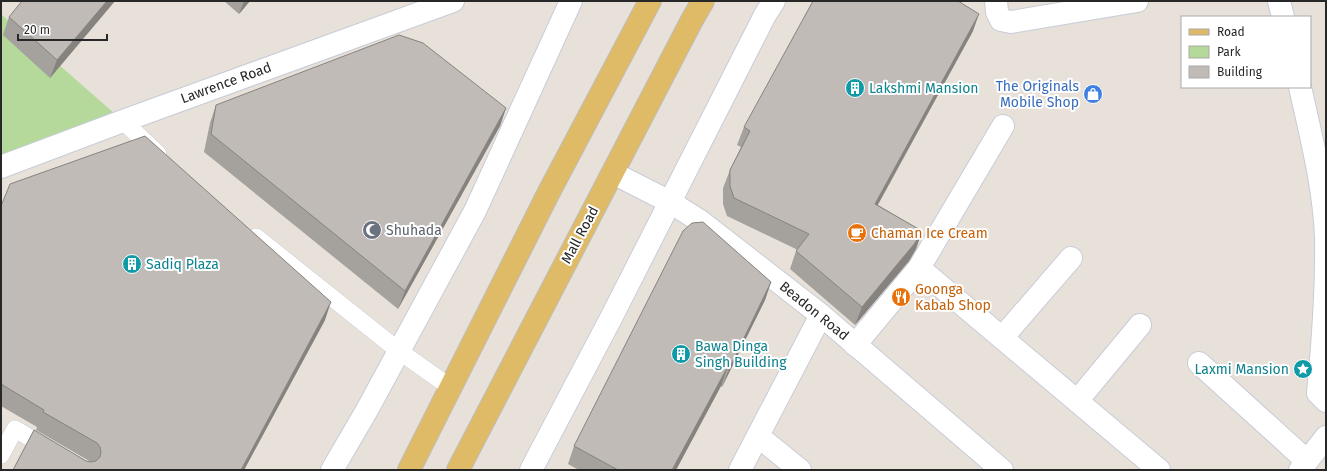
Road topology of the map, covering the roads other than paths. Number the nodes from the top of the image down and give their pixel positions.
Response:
1 (571, 1) edge
2 (650, 1) edge
3 (703, 1) edge
4 (774, 1) edge
5 (996, 1) edge
6 (1138, 1) edge
7 (1279, 1) edge
8 (443, 2) edge
9 (1283, 16) edge
10 (1300, 88) edge
11 (123, 121) junction
12 (1003, 126) dead end
13 (168, 162) edge
14 (1, 167) edge
15 (613, 174) junction
16 (670, 202) junction
17 (245, 228) edge
18 (1071, 258) dead end
19 (919, 268) junction
20 (821, 315) junction
21 (1140, 325) dead end
22 (1002, 338) junction
23 (855, 345) junction
24 (399, 351) junction
25 (1199, 363) dead end
26 (450, 387) junction
27 (1077, 401) junction
28 (1326, 401) edge
29 (758, 436) junction
30 (1326, 437) edge
31 (1, 455) edge
32 (1304, 466) edge
33 (85, 470) edge
34 (332, 470) edge
35 (408, 470) edge
36 (458, 470) edge
37 (531, 470) edge
38 (740, 470) edge
39 (800, 470) edge
40 (1002, 470) edge
41 (1159, 470) edge

1 - 24 street
2 - 26 main road
3 - 15 main road, Mall Road
4 - 16 street
5 - 6 street
7 - 9 street
8 - 11 street, Lawrence Road
10 - 28 street
11 - 13 lane
11 - 14 street, Lawrence Road
12 - 19 street
15 - 16 street, Beadon Road
15 - 36 main road, Mall Road
16 - 20 street, Beadon Road
16 - 37 street
17 - 24 lane
18 - 22 street
19 - 22 street
19 - 23 street
20 - 23 street, Beadon Road
20 - 29 street
21 - 27 street
22 - 27 street
23 - 40 street, Beadon Road
24 - 26 lane
24 - 34 street
25 - 32 street
26 - 35 main road
27 - 41 street
29 - 38 street
29 - 39 street
30 - 32 street
31 - 33 lane

